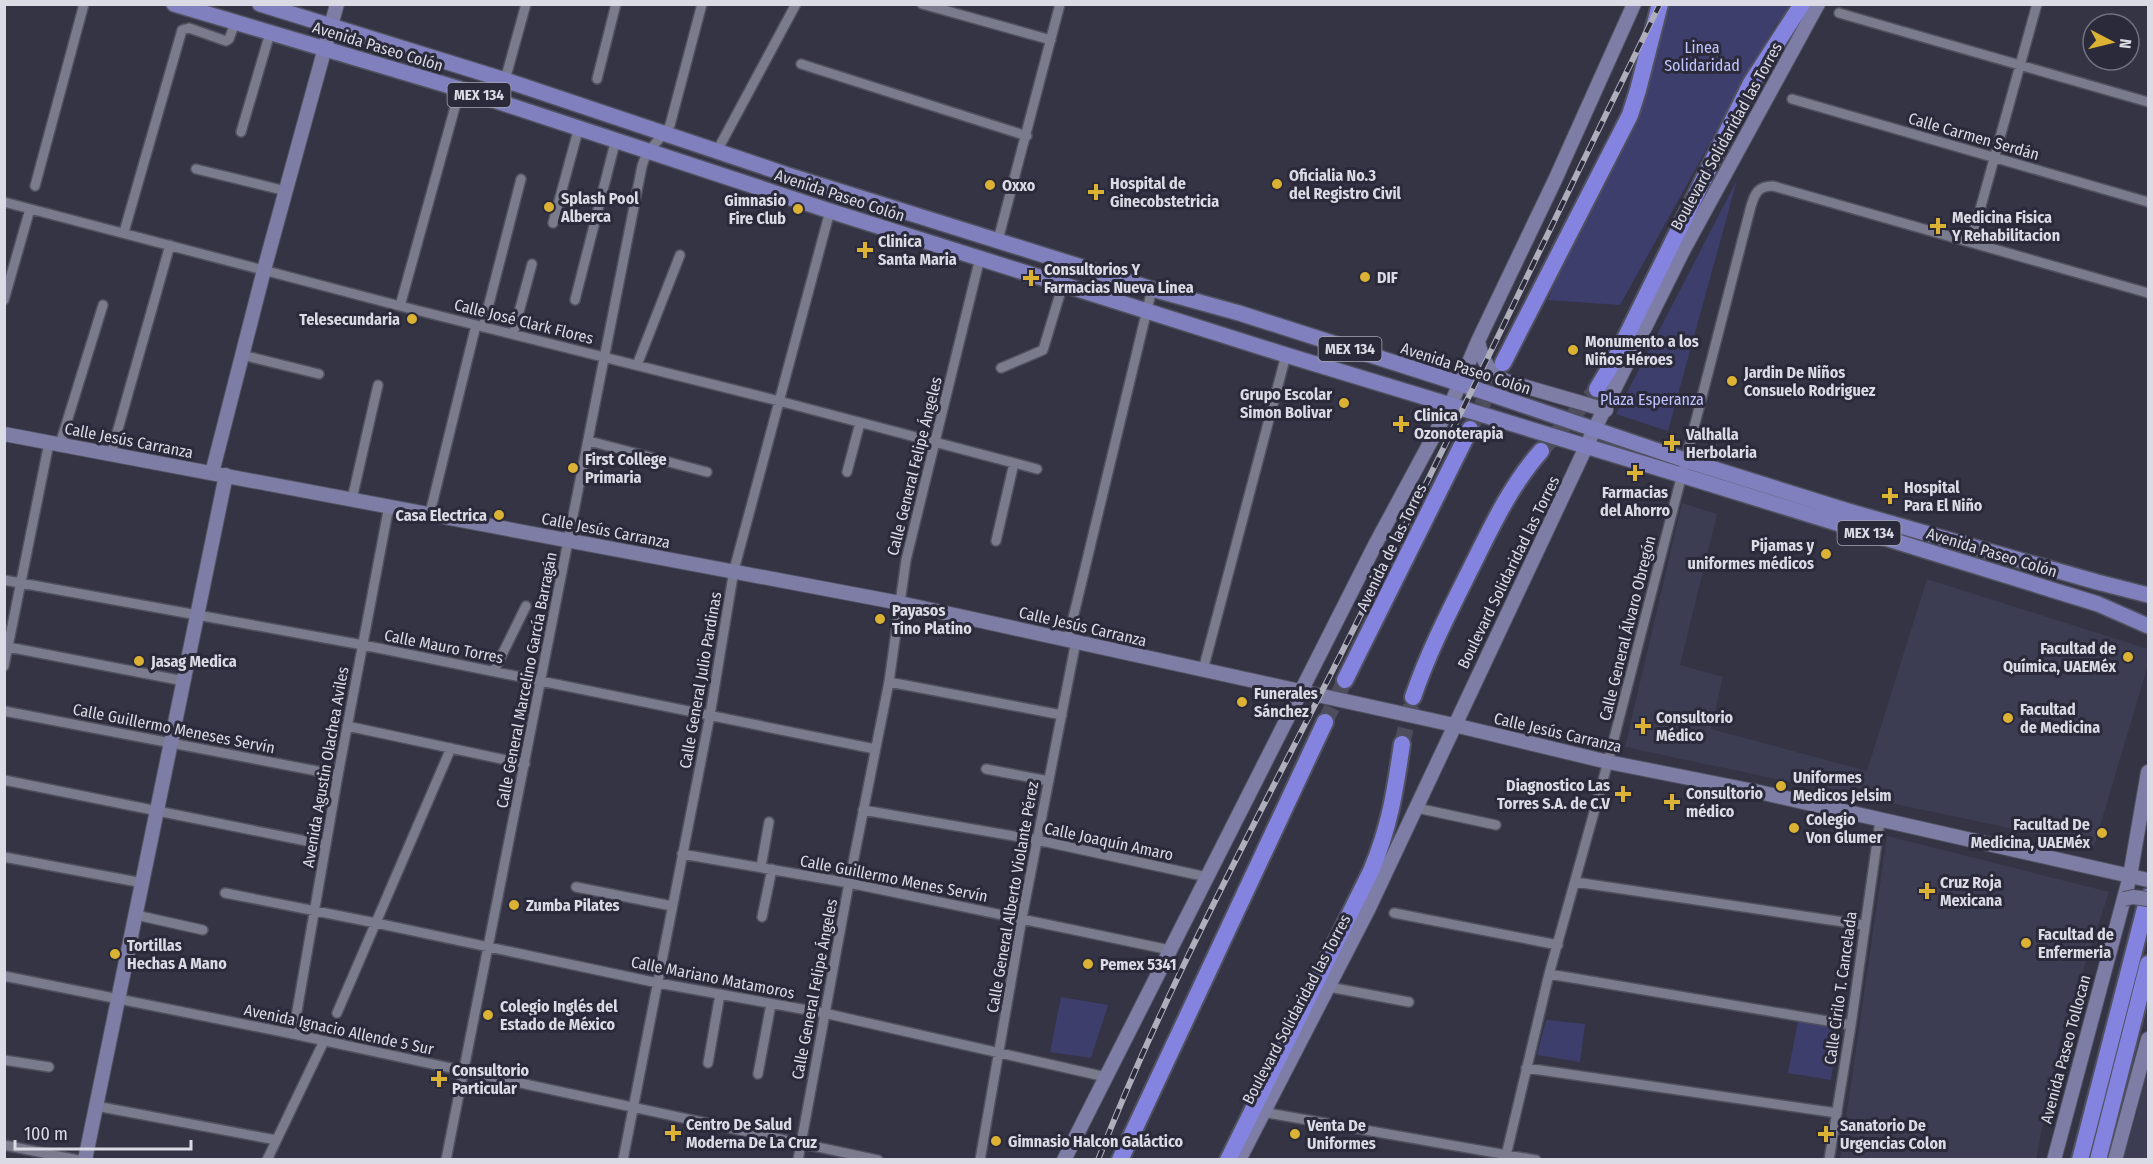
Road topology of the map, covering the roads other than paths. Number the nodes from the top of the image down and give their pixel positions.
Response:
1 (84, 4) edge
2 (174, 4) edge
3 (260, 4) edge
4 (337, 4) edge
5 (526, 4) edge
6 (616, 4) edge
7 (702, 4) edge
8 (796, 4) edge
9 (922, 4) edge
10 (1060, 4) edge
11 (1634, 4) edge
12 (1660, 4) edge
13 (1802, 4) edge
14 (1818, 4) edge
15 (2037, 4) edge
16 (1839, 13) dead end
17 (235, 23) junction
18 (331, 26) junction
19 (270, 33) junction
20 (1051, 40) junction
21 (325, 48) junction
22 (801, 64) dead end
23 (2019, 67) junction
24 (597, 79) dead end
25 (505, 80) junction
26 (460, 89) junction
27 (1792, 99) dead end
28 (2148, 102) edge
29 (579, 127) junction
30 (241, 132) dead end
31 (665, 133) junction
32 (1026, 136) junction
33 (616, 139) junction
34 (648, 151) junction
35 (717, 151) junction
36 (1994, 158) junction
37 (196, 169) dead end
38 (788, 175) junction
39 (521, 179) dead end
40 (34, 186) dead end
41 (286, 191) junction
42 (781, 196) junction
43 (4, 202) edge
44 (2148, 202) edge
45 (30, 209) junction
46 (830, 211) junction
47 (553, 223) dead end
48 (124, 232) junction
49 (998, 240) junction
50 (1971, 242) junction
51 (170, 245) junction
52 (680, 255) dead end
53 (980, 258) junction
54 (532, 264) dead end
55 (264, 270) junction
56 (1064, 284) junction
57 (1152, 289) junction
58 (2148, 293) edge
59 (4, 300) edge
60 (575, 300) dead end
61 (103, 305) dead end
62 (400, 306) junction
63 (1146, 310) junction
64 (1239, 313) junction
65 (480, 326) junction
66 (513, 334) junction
67 (1232, 337) junction
68 (1478, 341) junction
69 (242, 355) junction
70 (1286, 355) junction
71 (605, 357) junction
72 (1503, 363) tunnel mouth
73 (637, 365) junction
74 (1001, 368) dead end
75 (319, 374) dead end
76 (1461, 384) junction
77 (378, 385) dead end
78 (1597, 389) tunnel mouth
79 (779, 401) junction
80 (1451, 404) junction
81 (1606, 410) junction
82 (860, 423) junction
83 (1470, 429) tunnel mouth
84 (1594, 430) junction
85 (4, 434) edge
86 (589, 441) junction
87 (934, 442) junction
88 (55, 443) junction
89 (1587, 447) junction
90 (1541, 451) tunnel mouth
91 (111, 454) junction
92 (1014, 463) junction
93 (1683, 467) junction
94 (1037, 468) dead end
95 (707, 472) dead end
96 (847, 472) dead end
97 (219, 474) junction
98 (352, 499) junction
99 (390, 506) junction
100 (430, 513) junction
101 (1846, 518) junction
102 (568, 539) junction
103 (996, 541) dead end
104 (734, 570) junction
105 (4, 580) edge
106 (21, 583) junction
107 (2148, 595) edge
108 (900, 603) junction
109 (526, 606) dead end
110 (198, 614) junction
111 (2148, 626) edge
112 (1072, 640) junction
113 (363, 645) junction
114 (8, 647) junction
115 (4, 666) edge
116 (1203, 670) junction
117 (494, 671) junction
118 (541, 680) junction
119 (1345, 680) tunnel mouth
120 (184, 681) junction
121 (889, 682) junction
122 (1301, 692) junction
123 (1413, 697) tunnel mouth
124 (4, 711) edge
125 (710, 715) junction
126 (1062, 715) junction
127 (1325, 722) tunnel mouth
128 (1454, 725) junction
129 (347, 726) junction
130 (171, 742) junction
131 (1402, 744) tunnel mouth
132 (451, 748) junction
133 (875, 749) junction
134 (1608, 762) junction
135 (525, 764) junction
136 (986, 769) dead end
137 (2148, 772) edge
138 (338, 775) junction
139 (4, 780) edge
140 (1049, 781) junction
141 (1417, 808) junction
142 (863, 810) junction
143 (157, 812) junction
144 (1880, 820) junction
145 (769, 822) dead end
146 (1496, 825) dead end
147 (1037, 840) junction
148 (326, 845) junction
149 (682, 855) junction
150 (4, 857) edge
151 (761, 867) junction
152 (772, 869) junction
153 (2130, 876) junction
154 (1207, 877) junction
155 (2148, 880) edge
156 (1575, 882) junction
157 (143, 883) junction
158 (849, 883) junction
159 (576, 887) dead end
160 (225, 893) dead end
161 (2148, 898) edge
162 (2124, 899) junction
163 (672, 906) junction
164 (314, 912) junction
165 (1394, 913) dead end
166 (136, 915) junction
167 (762, 917) dead end
168 (1022, 918) junction
169 (376, 923) junction
170 (1864, 925) junction
171 (203, 930) dead end
172 (1558, 945) junction
173 (487, 947) junction
174 (1170, 950) junction
175 (2148, 964) edge
176 (1549, 974) junction
177 (4, 976) edge
178 (657, 983) junction
179 (1329, 987) junction
180 (720, 994) junction
181 (119, 998) junction
182 (1409, 1002) dead end
183 (771, 1004) junction
184 (337, 1013) dead end
185 (824, 1013) junction
186 (1851, 1025) junction
187 (293, 1034) junction
188 (2148, 1039) edge
189 (324, 1041) junction
190 (999, 1053) junction
191 (4, 1060) edge
192 (708, 1063) dead end
193 (49, 1067) dead end
194 (1526, 1068) junction
195 (464, 1071) junction
196 (758, 1074) dead end
197 (1106, 1077) junction
198 (96, 1106) junction
199 (634, 1107) junction
200 (1262, 1112) junction
201 (1837, 1113) junction
202 (276, 1140) junction
203 (801, 1143) junction
204 (4, 1145) edge
205 (1505, 1157) edge
206 (78, 1160) edge
207 (85, 1160) edge
208 (267, 1160) edge
209 (446, 1160) edge
210 (623, 1160) edge
211 (798, 1160) edge
212 (878, 1160) edge
213 (980, 1160) edge
214 (1064, 1160) edge
215 (1120, 1160) edge
216 (1228, 1160) edge
217 (1239, 1160) edge
218 (1536, 1160) edge
219 (1829, 1160) edge
220 (2054, 1160) edge
221 (2080, 1160) edge
222 (2098, 1160) edge
223 (2115, 1160) edge

1 - 40 street
2 - 17 main road, Avenida Paseo Colón / MEX 134
3 - 18 main road, Avenida Paseo Colón / MEX 134
4 - 18 main road
5 - 25 street
6 - 24 street
7 - 31 street, Calle General Marcelino García Barragán
8 - 35 street
9 - 20 street
10 - 20 street
11 - 68 main road
12 - 72 highway
13 - 78 highway, Boulevard Solidaridad las Torres
14 - 81 main road, Boulevard Solidaridad las Torres
15 - 23 street
16 - 23 street
17 - 19 main road, Avenida Paseo Colón / MEX 134
17 - 48 street
18 - 21 main road
18 - 25 main road, Avenida Paseo Colón / MEX 134
19 - 21 main road, Avenida Paseo Colón / MEX 134
19 - 30 street
20 - 32 street
21 - 26 main road, Avenida Paseo Colón / MEX 134
21 - 41 main road
22 - 32 street
23 - 28 street
23 - 36 street
25 - 31 main road, Avenida Paseo Colón / MEX 134
26 - 29 main road, Avenida Paseo Colón / MEX 134
26 - 62 street
27 - 36 street, Calle Carmen Serdán
29 - 33 main road, Avenida Paseo Colón / MEX 134
29 - 47 street
31 - 34 street, Calle General Marcelino García Barragán
31 - 35 main road, Avenida Paseo Colón / MEX 134
32 - 49 street
33 - 34 main road, Avenida Paseo Colón / MEX 134
33 - 60 street
34 - 42 main road, Avenida Paseo Colón / MEX 134
34 - 71 street, Calle General Marcelino García Barragán
35 - 38 main road, Avenida Paseo Colón / MEX 134
36 - 44 street, Calle Carmen Serdán
36 - 50 street
37 - 41 street
38 - 42 main road
38 - 49 main road, Avenida Paseo Colón / MEX 134
39 - 65 street
41 - 55 main road
42 - 46 main road, Avenida Paseo Colón / MEX 134
43 - 45 street, Calle José Clark Flores
45 - 48 street, Calle José Clark Flores
45 - 59 street
46 - 53 main road, Avenida Paseo Colón / MEX 134
46 - 79 street, Calle General Julio Pardinas
48 - 51 street, Calle José Clark Flores
49 - 57 main road, Avenida Paseo Colón / MEX 134
50 - 58 street
50 - 93 street, Calle General Álvaro Obregón
51 - 55 street, Calle José Clark Flores
51 - 91 street
52 - 73 street
53 - 56 main road, Avenida Paseo Colón / MEX 134
53 - 87 street, Calle General Felipe Ángeles
54 - 66 street
55 - 62 street, Calle José Clark Flores
55 - 69 main road
56 - 63 main road, Avenida Paseo Colón / MEX 134
56 - 74 street
57 - 63 street, Calle General Alberto Violante Pérez
57 - 64 main road, Avenida Paseo Colón / MEX 134
61 - 88 street
62 - 65 street, Calle José Clark Flores
63 - 67 main road, Avenida Paseo Colón / MEX 134
63 - 112 street, Calle General Alberto Violante Pérez
64 - 67 main road
64 - 76 main road, Avenida Paseo Colón / MEX 134
65 - 66 street, Calle José Clark Flores
65 - 100 street
66 - 71 street, Calle José Clark Flores
67 - 70 main road, Avenida Paseo Colón / MEX 134
68 - 76 main road
68 - 81 main road
69 - 75 street
69 - 97 main road
70 - 80 main road, Avenida Paseo Colón / MEX 134
70 - 116 street
71 - 73 street, Calle José Clark Flores
71 - 86 street, Calle General Marcelino García Barragán
73 - 79 street, Calle José Clark Flores
76 - 80 main road
76 - 84 main road, Avenida Paseo Colón / MEX 134
77 - 98 street
79 - 82 street, Calle José Clark Flores
79 - 104 street, Calle General Julio Pardinas
80 - 89 main road, Avenida Paseo Colón / MEX 134
80 - 122 main road
81 - 84 main road, Boulevard Solidaridad las Torres
82 - 87 street, Calle José Clark Flores
82 - 96 street
83 - 119 highway, Avenida de las Torres
84 - 89 main road, Boulevard Solidaridad las Torres
84 - 93 main road, Avenida Paseo Colón / MEX 134
85 - 88 main road, Calle Jesús Carranza
86 - 95 street
86 - 102 street, Calle General Marcelino García Barragán
87 - 92 street, Calle José Clark Flores
87 - 108 street, Calle General Felipe Ángeles
88 - 91 main road, Calle Jesús Carranza
88 - 106 street
89 - 93 main road, Avenida Paseo Colón / MEX 134
89 - 128 main road, Boulevard Solidaridad las Torres
90 - 123 highway
91 - 97 main road, Calle Jesús Carranza
92 - 94 street, Calle José Clark Flores
92 - 103 street
93 - 101 main road, Avenida Paseo Colón / MEX 134
93 - 134 street, Calle General Álvaro Obregón
97 - 98 main road, Calle Jesús Carranza
97 - 110 main road
98 - 99 main road, Calle Jesús Carranza
99 - 100 main road, Calle Jesús Carranza
99 - 113 street, Avenida Agustin Olachea Aviles
100 - 102 main road, Calle Jesús Carranza
101 - 107 main road, Avenida Paseo Colón / MEX 134
101 - 111 main road, Avenida Paseo Colón / MEX 134
102 - 104 main road, Calle Jesús Carranza
102 - 118 street, Calle General Marcelino García Barragán
104 - 108 main road, Calle Jesús Carranza
104 - 125 street, Calle General Julio Pardinas
105 - 106 street, Calle Mauro Torres
106 - 110 street, Calle Mauro Torres
106 - 114 street
108 - 112 main road, Calle Jesús Carranza
108 - 121 street, Calle General Felipe Ángeles
109 - 117 street
110 - 113 street, Calle Mauro Torres
110 - 120 main road
112 - 116 main road, Calle Jesús Carranza
112 - 126 street, Calle General Alberto Violante Pérez
113 - 117 street, Calle Mauro Torres
113 - 129 street, Avenida Agustin Olachea Aviles
114 - 115 street
114 - 120 street
116 - 122 main road, Calle Jesús Carranza
117 - 118 street, Calle Mauro Torres
118 - 125 street, Calle Mauro Torres
118 - 135 street, Calle General Marcelino García Barragán
120 - 130 main road
121 - 126 street
121 - 133 street, Calle General Felipe Ángeles
122 - 128 main road, Calle Jesús Carranza
122 - 154 main road
124 - 130 street, Calle Guillermo Meneses Servín
125 - 133 street, Calle Mauro Torres
125 - 149 street, Calle General Julio Pardinas
126 - 140 street, Calle General Alberto Violante Pérez
127 - 215 highway
128 - 134 main road, Calle Jesús Carranza
128 - 141 main road, Boulevard Solidaridad las Torres
129 - 132 street
129 - 138 street, Avenida Agustin Olachea Aviles
130 - 138 street, Calle Guillermo Meneses Servín
130 - 143 main road
131 - 216 highway, Boulevard Solidaridad las Torres
132 - 135 street
132 - 169 street
133 - 142 street, Calle General Felipe Ángeles
134 - 144 main road, Calle Jesús Carranza
134 - 156 street, Calle General Álvaro Obregón
135 - 173 street, Calle General Marcelino García Barragán
136 - 140 street
137 - 153 main road, Avenida Paseo Tollocan
138 - 148 street, Avenida Agustin Olachea Aviles
139 - 143 street
140 - 147 street, Calle General Alberto Violante Pérez
141 - 146 street
141 - 179 main road, Boulevard Solidaridad las Torres
142 - 147 street, Calle Joaquín Amaro
142 - 158 street, Calle General Felipe Ángeles
143 - 148 street
143 - 157 main road
144 - 153 main road, Calle Jesús Carranza
144 - 170 street, Calle Cirilo T. Cancelada
145 - 151 street
147 - 154 street, Calle Joaquín Amaro
147 - 168 street, Calle General Alberto Violante Pérez
148 - 164 street, Avenida Agustin Olachea Aviles
149 - 151 street, Calle Guillermo Menes Servín
149 - 163 street, Calle General Julio Pardinas
150 - 157 street
151 - 152 street, Calle Guillermo Menes Servín
152 - 158 street, Calle Guillermo Menes Servín
152 - 167 street
153 - 155 main road, Calle Jesús Carranza
153 - 162 main road, Avenida Paseo Tollocan
154 - 174 main road
156 - 170 street
156 - 172 street, Calle General Álvaro Obregón
157 - 166 main road
158 - 168 street, Calle Guillermo Menes Servín
158 - 185 street, Calle General Felipe Ángeles
159 - 163 street
160 - 164 street, Calle Mariano Matamoros
161 - 162 main road, bridge
161 - 221 highway
162 - 220 main road, Avenida Paseo Tollocan
163 - 178 street, Calle General Julio Pardinas
164 - 169 street, Calle Mariano Matamoros
164 - 187 street, Avenida Agustin Olachea Aviles
165 - 172 street
166 - 171 street
166 - 181 main road
168 - 174 street, Calle Guillermo Menes Servín
168 - 190 street, Calle General Alberto Violante Pérez
169 - 173 street, Calle Mariano Matamoros
169 - 184 street
170 - 186 street, Calle Cirilo T. Cancelada
172 - 176 street, Calle General Álvaro Obregón
173 - 178 street, Calle Mariano Matamoros
173 - 195 street, Calle General Marcelino García Barragán
174 - 197 main road
175 - 222 highway
176 - 186 street
176 - 194 street, Calle General Álvaro Obregón
177 - 181 street, Avenida Ignacio Allende 5 Sur
178 - 180 street, Calle Mariano Matamoros
178 - 199 street, Calle General Julio Pardinas
179 - 182 street
179 - 200 main road, Boulevard Solidaridad las Torres
180 - 183 street, Calle Mariano Matamoros
180 - 192 street
181 - 187 street, Avenida Ignacio Allende 5 Sur
181 - 198 main road
183 - 185 street, Calle Mariano Matamoros
183 - 196 street
185 - 190 street, Calle Mariano Matamoros
185 - 203 street, Calle General Felipe Ángeles
186 - 201 street, Calle Cirilo T. Cancelada
187 - 189 street, Avenida Ignacio Allende 5 Sur
188 - 223 main road
189 - 195 street, Avenida Ignacio Allende 5 Sur
189 - 202 street
190 - 197 street, Calle Mariano Matamoros
190 - 213 street, Calle General Alberto Violante Pérez
191 - 193 street
194 - 201 street
194 - 205 street, Calle General Álvaro Obregón
195 - 199 street, Avenida Ignacio Allende 5 Sur
195 - 209 street, Calle General Marcelino García Barragán
197 - 214 main road
198 - 202 street
198 - 207 main road
199 - 203 street, Avenida Ignacio Allende 5 Sur
199 - 210 street, Calle General Julio Pardinas
200 - 205 street
200 - 217 main road, Boulevard Solidaridad las Torres
201 - 219 street, Calle Cirilo T. Cancelada
202 - 208 street
203 - 211 street, Calle General Felipe Ángeles
203 - 212 street, Avenida Ignacio Allende 5 Sur
204 - 206 street
205 - 218 street

